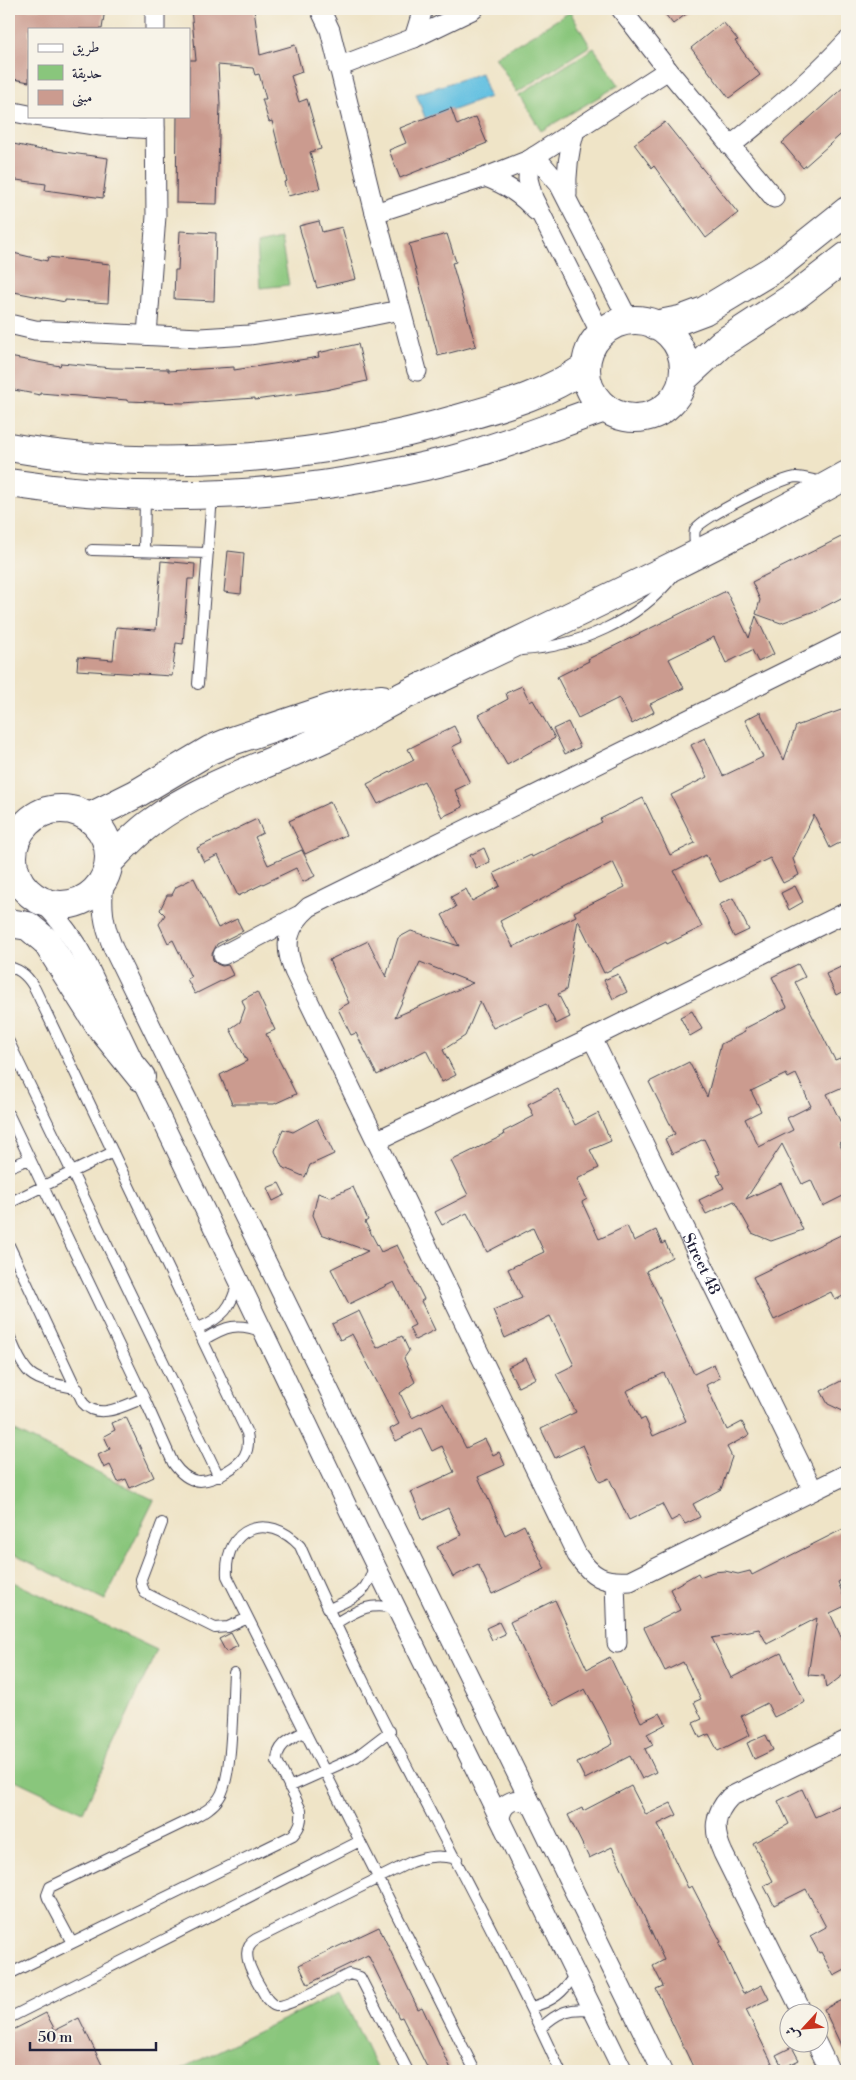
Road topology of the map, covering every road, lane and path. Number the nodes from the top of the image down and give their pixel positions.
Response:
1 (156, 9) edge
2 (320, 9) edge
3 (423, 9) edge
4 (472, 9) edge
5 (621, 9) edge
6 (446, 15) edge
7 (155, 28) edge
8 (414, 38) junction
9 (847, 41) edge
10 (338, 68) junction
11 (668, 70) junction
12 (9, 110) edge
13 (28, 115) edge
14 (48, 118) edge
15 (155, 123) edge
16 (575, 130) junction
17 (730, 146) junction
18 (532, 158) junction
19 (486, 177) junction
20 (774, 198) dead end
21 (567, 199) junction
22 (847, 211) edge
23 (375, 212) junction
24 (541, 216) junction
25 (584, 233) junction
26 (556, 246) junction
27 (847, 256) edge
28 (400, 310) junction
29 (642, 323) junction
30 (9, 324) edge
31 (601, 334) junction
32 (147, 335) junction
33 (586, 367) junction
34 (417, 371) dead end
35 (684, 378) junction
36 (605, 408) junction
37 (9, 448) edge
38 (839, 480) edge
39 (9, 483) edge
40 (212, 494) junction
41 (145, 496) junction
42 (92, 550) dead end
43 (144, 551) junction
44 (208, 553) junction
45 (847, 641) edge
46 (198, 684) dead end
47 (401, 697) junction
48 (90, 817) junction
49 (10, 854) edge
50 (107, 871) junction
51 (26, 896) edge
52 (847, 912) edge
53 (298, 916) junction
54 (9, 923) edge
55 (223, 955) dead end
56 (9, 967) edge
57 (592, 1038) junction
58 (9, 1042) edge
59 (141, 1077) junction
60 (9, 1115) edge
61 (378, 1140) junction
62 (113, 1152) junction
63 (29, 1159) junction
64 (9, 1166) edge
65 (71, 1173) junction
66 (42, 1187) junction
67 (9, 1203) edge
68 (9, 1246) edge
69 (238, 1280) junction
70 (198, 1328) junction
71 (263, 1332) junction
72 (9, 1336) edge
73 (203, 1340) junction
74 (78, 1389) junction
75 (144, 1398) junction
76 (847, 1474) edge
77 (219, 1477) junction
78 (813, 1490) junction
79 (162, 1523) dead end
80 (374, 1563) junction
81 (615, 1582) junction
82 (329, 1609) junction
83 (398, 1609) junction
84 (248, 1618) junction
85 (336, 1623) junction
86 (618, 1643) dead end
87 (234, 1673) dead end
88 (305, 1731) junction
89 (390, 1731) junction
90 (847, 1740) edge
91 (324, 1771) junction
92 (289, 1787) junction
93 (532, 1806) junction
94 (500, 1819) junction
95 (360, 1841) junction
96 (457, 1860) junction
97 (379, 1878) junction
98 (72, 1943) junction
99 (9, 1974) edge
100 (575, 1974) junction
101 (797, 2002) edge
102 (531, 2007) junction
103 (593, 2010) junction
104 (9, 2018) edge
105 (540, 2028) junction
106 (821, 2052) edge
107 (408, 2071) edge
108 (475, 2071) edge
109 (560, 2071) edge
110 (623, 2071) edge
111 (662, 2071) edge
112 (830, 2071) edge

1 - 7 street
2 - 10 street
3 - 8 street
4 - 6 street
5 - 11 street
6 - 8 street
8 - 10 street
9 - 17 street
10 - 23 street
11 - 16 street
11 - 17 street
12 - 13 street
14 - 15 street
15 - 32 street
16 - 18 street
16 - 21 street
17 - 20 street
18 - 19 street
18 - 21 street
18 - 24 street
19 - 23 street
19 - 24 street
21 - 25 street
22 - 29 street
23 - 28 street
24 - 26 street
25 - 26 street
25 - 29 street
26 - 31 street
27 - 35 street
28 - 32 street
28 - 34 street
29 - 31 street
29 - 35 street
30 - 32 street
31 - 33 street
33 - 36 street
33 - 37 street
35 - 36 street
36 - 40 street
38 - 47 street
39 - 41 street
40 - 41 street
40 - 44 lane
41 - 43 lane
42 - 43 lane
43 - 44 lane
44 - 46 lane
45 - 53 street
47 - 48 street
47 - 50 street
48 - 49 street
48 - 50 street
49 - 51 street
50 - 51 street
50 - 93 street
51 - 59 street
52 - 57 street
53 - 55 street
53 - 61 street
54 - 59 street
56 - 62 lane
57 - 61 street
57 - 78 street, Street 48
58 - 65 lane
59 - 69 street
60 - 63 lane
61 - 81 street
62 - 65 lane
62 - 70 lane
63 - 64 lane
63 - 66 lane
65 - 66 lane
65 - 77 lane
66 - 67 lane
66 - 75 lane
68 - 74 lane
69 - 70 lane
69 - 71 street
70 - 73 lane
71 - 73 lane
71 - 80 street
72 - 74 lane
73 - 77 lane
74 - 75 lane
75 - 77 lane
76 - 78 street
78 - 81 street
79 - 84 lane
80 - 82 lane
80 - 83 street
81 - 86 street
82 - 84 lane
82 - 85 lane
83 - 85 lane
83 - 94 street
84 - 88 lane
85 - 89 lane
87 - 98 lane
88 - 91 lane
88 - 92 lane
89 - 91 lane
89 - 96 lane
90 - 101 street
91 - 92 lane
91 - 95 lane
92 - 98 lane
93 - 94 street
93 - 111 street
94 - 100 street
95 - 97 lane
95 - 104 lane
96 - 97 lane
96 - 102 lane
97 - 107 lane
97 - 108 lane
98 - 99 lane
100 - 102 lane
100 - 103 street
102 - 105 lane
103 - 105 lane
103 - 110 street
105 - 109 lane
106 - 112 street

